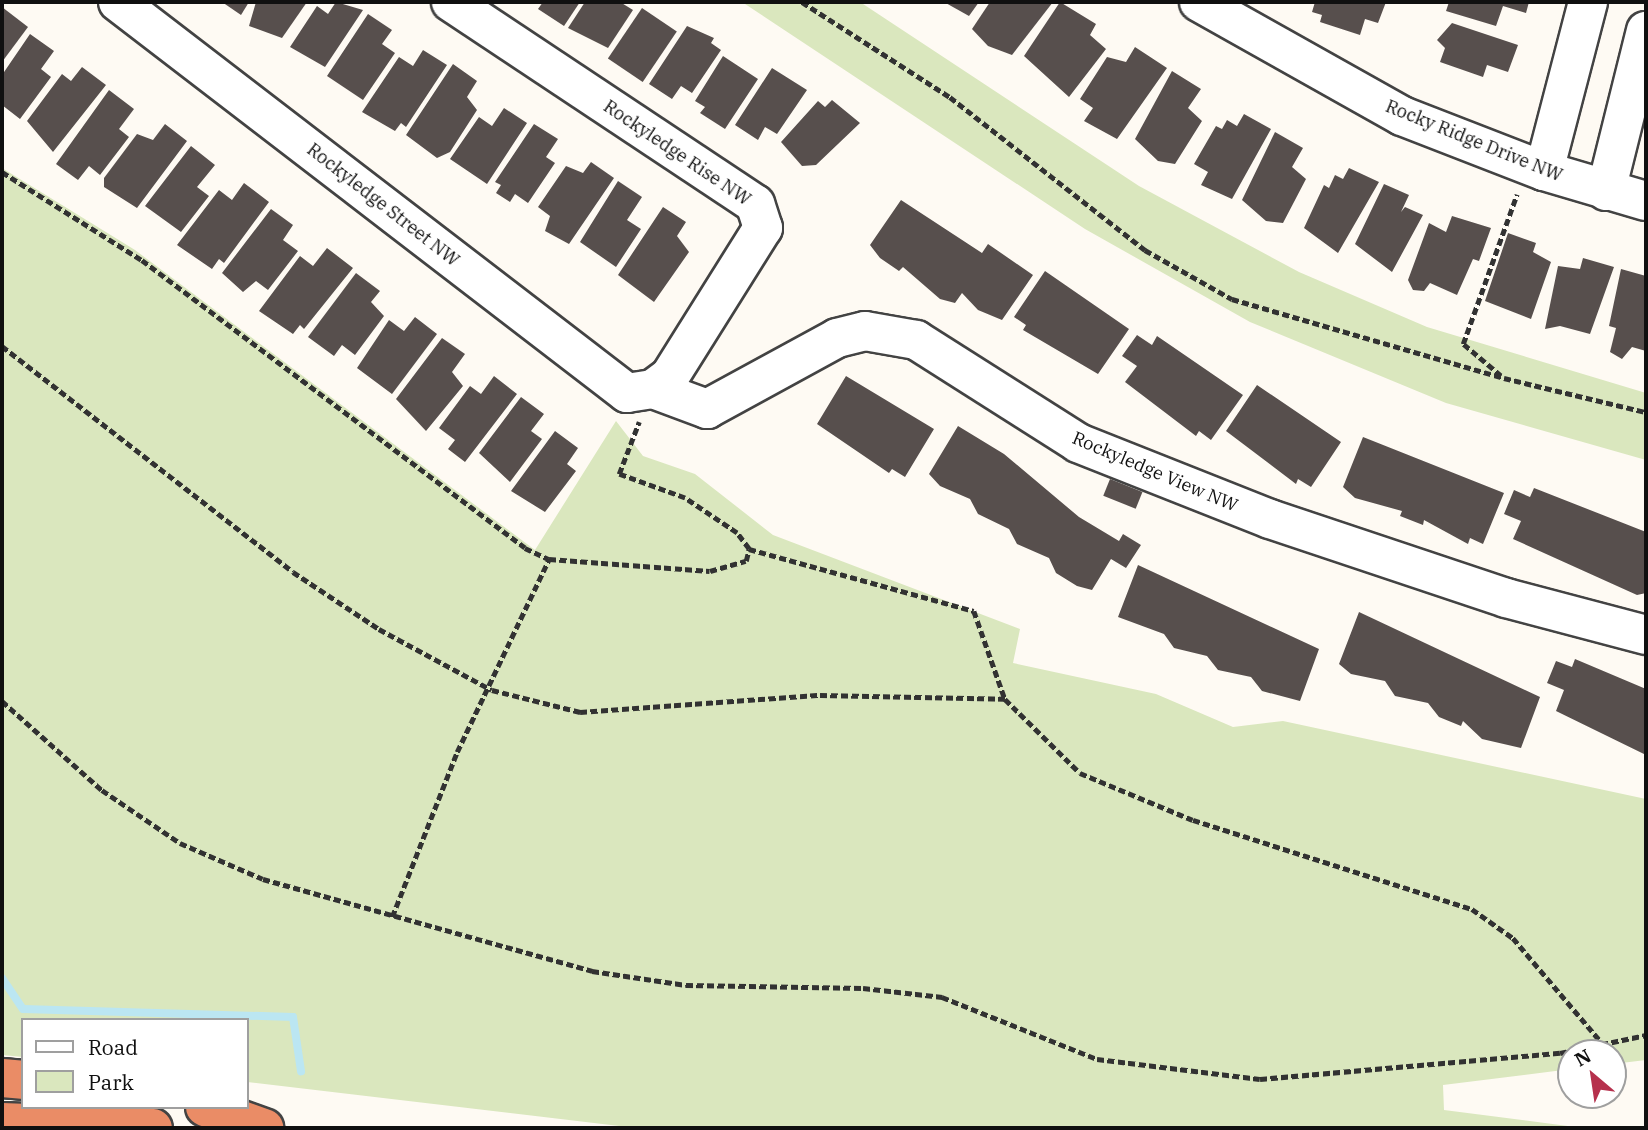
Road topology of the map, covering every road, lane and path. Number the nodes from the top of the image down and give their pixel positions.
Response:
1 (451, 2) edge
2 (802, 2) edge
3 (1588, 2) edge
4 (128, 5) edge
5 (1216, 7) edge
6 (1646, 32) edge
7 (1536, 168) junction
8 (2, 172) edge
9 (1606, 191) junction
10 (1646, 201) edge
11 (2, 346) edge
12 (1504, 378) junction
13 (653, 389) junction
14 (1646, 412) edge
15 (749, 549) junction
16 (549, 559) junction
17 (1646, 635) edge
18 (492, 690) junction
19 (1005, 699) junction
20 (2, 701) edge
21 (392, 917) junction
22 (1646, 1035) edge
23 (1599, 1039) edge
24 (1627, 1039) edge
25 (1557, 1049) edge
26 (2, 1078) edge
27 (21, 1080) edge
28 (211, 1109) edge
29 (10, 1125) edge
30 (153, 1128) edge
31 (264, 1128) edge

1 - 13 street, Rockyledge Rise NW
2 - 12 path
3 - 7 street
4 - 13 street, Rockyledge Street NW
5 - 7 street, Rocky Ridge Drive NW
6 - 9 street
7 - 9 street, Rocky Ridge Drive NW
7 - 12 path
8 - 16 path
9 - 10 street, Rocky Ridge Drive NW
11 - 18 path
12 - 14 path
13 - 15 path
13 - 17 street, Rockyledge View NW
15 - 16 path
15 - 19 path
16 - 18 path
18 - 19 path
18 - 21 path
19 - 23 path
20 - 21 path
21 - 25 path
22 - 24 path
26 - 27 highway
28 - 31 highway
29 - 30 highway

